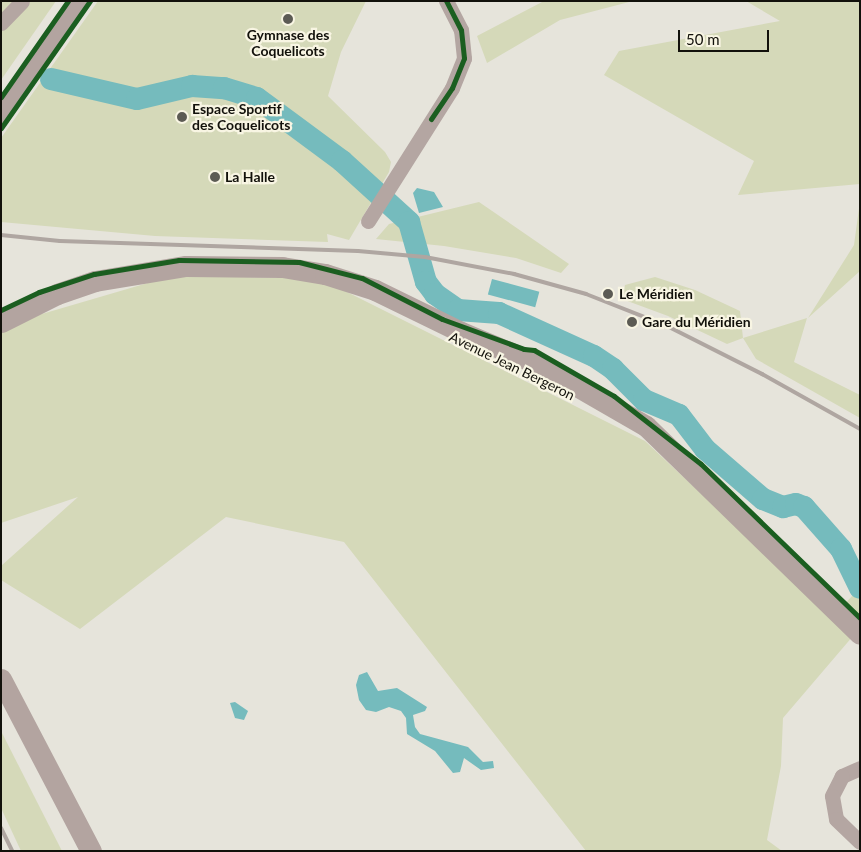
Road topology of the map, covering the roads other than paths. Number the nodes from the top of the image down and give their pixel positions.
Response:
1 (22, 1) edge
2 (68, 1) edge
3 (78, 1) edge
4 (446, 1) edge
5 (1, 23) edge
6 (1, 97) edge
7 (1, 112) edge
8 (368, 221) dead end
9 (6, 318) edge
10 (860, 634) edge
11 (1, 679) edge
12 (1, 699) edge
13 (860, 768) edge
14 (860, 842) edge
15 (80, 851) edge
16 (91, 851) edge

1 - 5 street
2 - 6 street
3 - 7 street
4 - 8 street
9 - 10 street, Avenue Jean Bergeron
11 - 16 street
12 - 15 street
13 - 14 street

